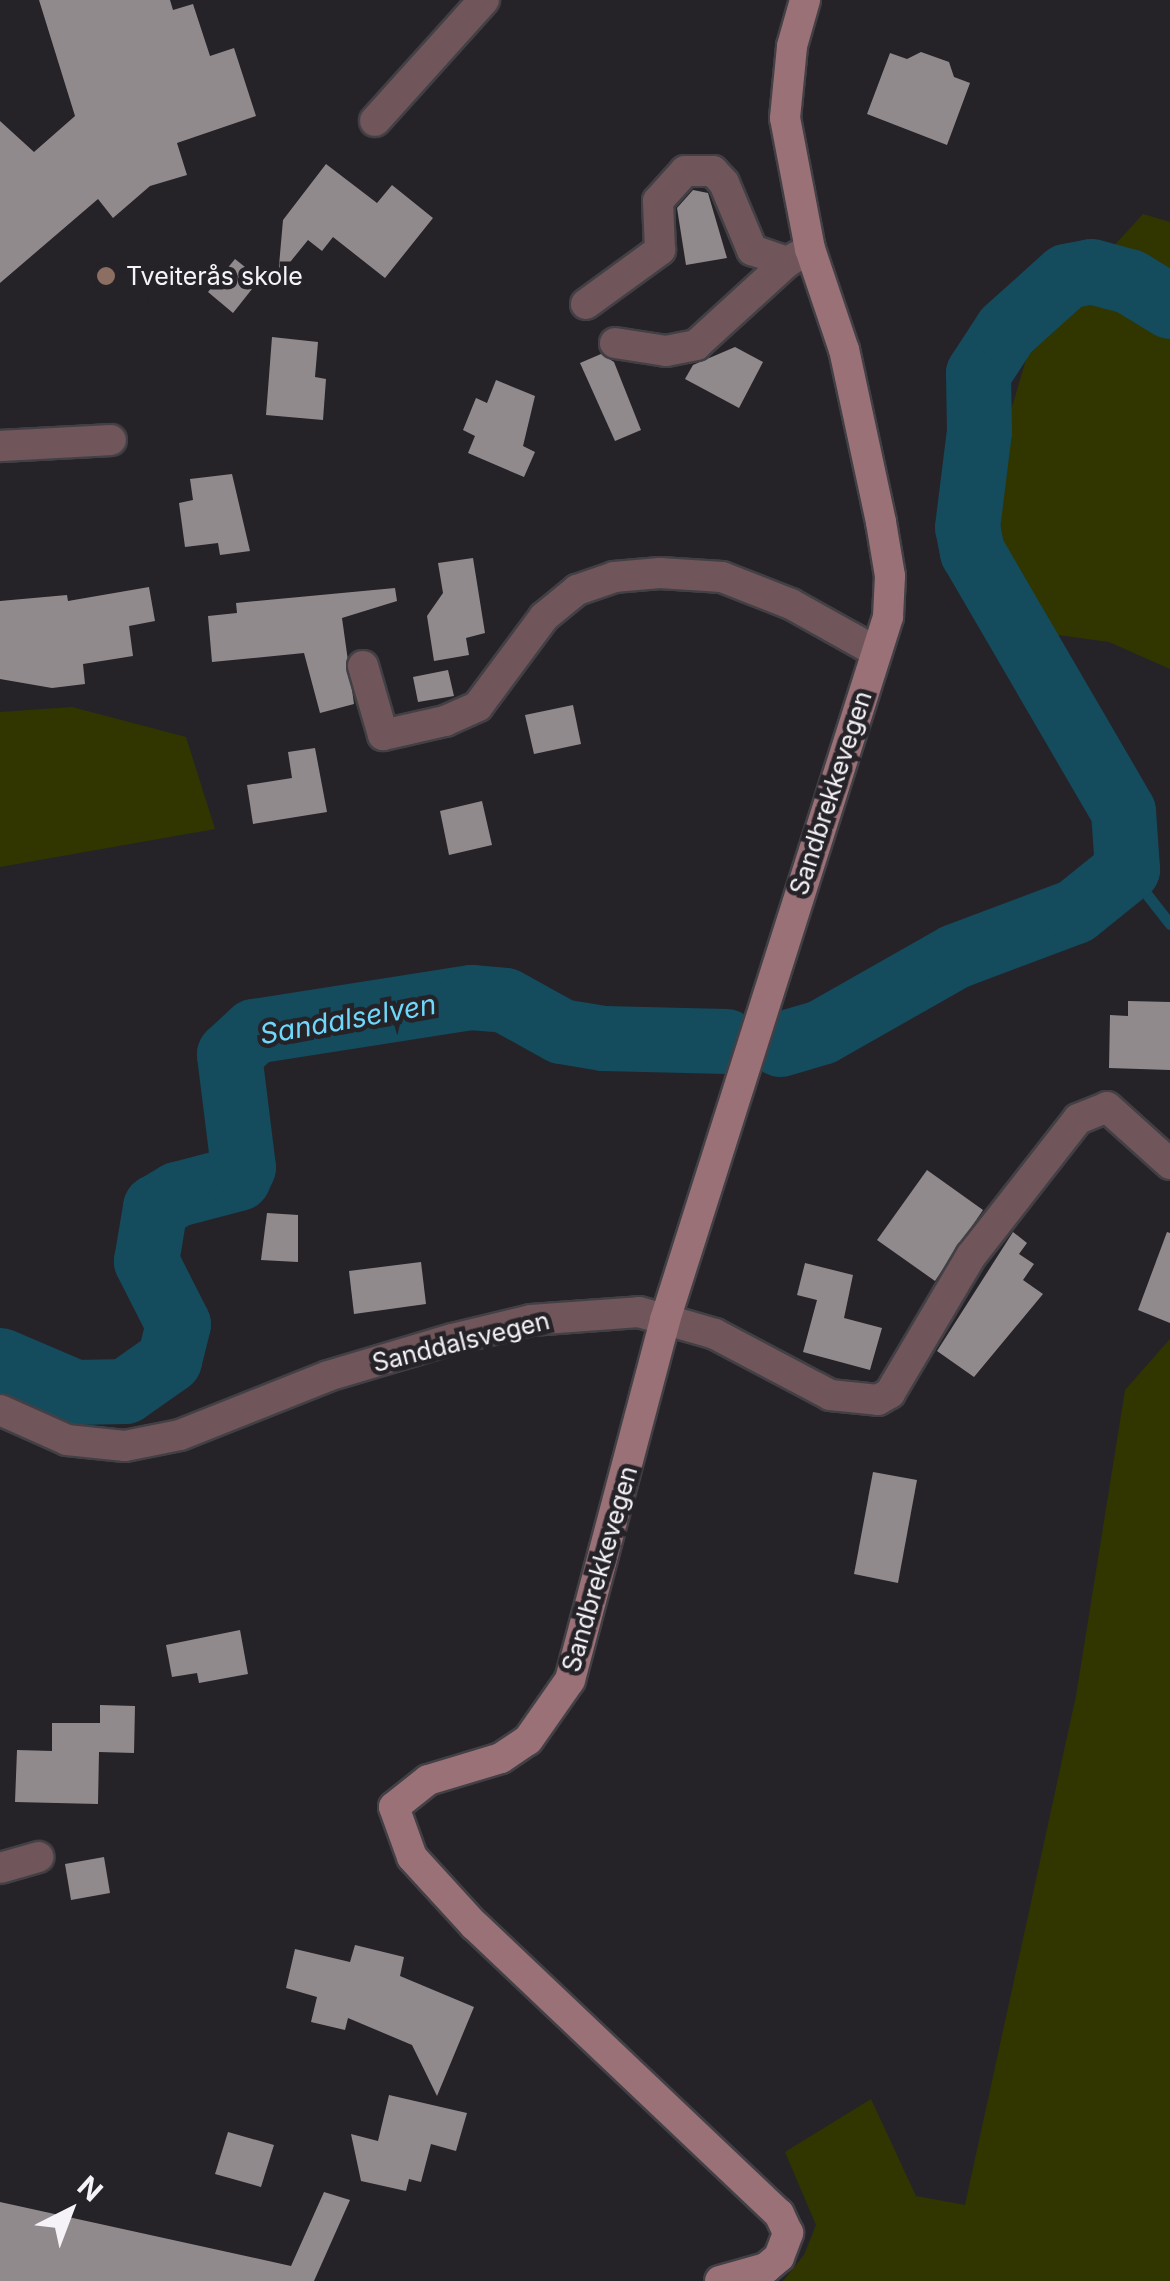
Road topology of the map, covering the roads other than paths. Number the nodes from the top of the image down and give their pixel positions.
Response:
1 (484, 0) edge
2 (805, 0) edge
3 (375, 120) dead end
4 (799, 256) junction
5 (586, 304) dead end
6 (614, 342) dead end
7 (111, 440) dead end
8 (0, 446) edge
9 (876, 652) junction
10 (363, 666) dead end
11 (1170, 1164) edge
12 (665, 1320) junction
13 (0, 1410) edge
14 (38, 1857) dead end
15 (0, 1868) edge
16 (720, 2281) edge

1 - 3 street
2 - 4 street, Sandbrekkevegen
4 - 5 street
4 - 6 street
4 - 9 street, Sandbrekkevegen
7 - 8 street
9 - 10 street
9 - 12 street, Sandbrekkevegen
11 - 12 street, Sanddalsvegen
12 - 13 street, Sanddalsvegen
12 - 16 street, Sandbrekkevegen
14 - 15 street

